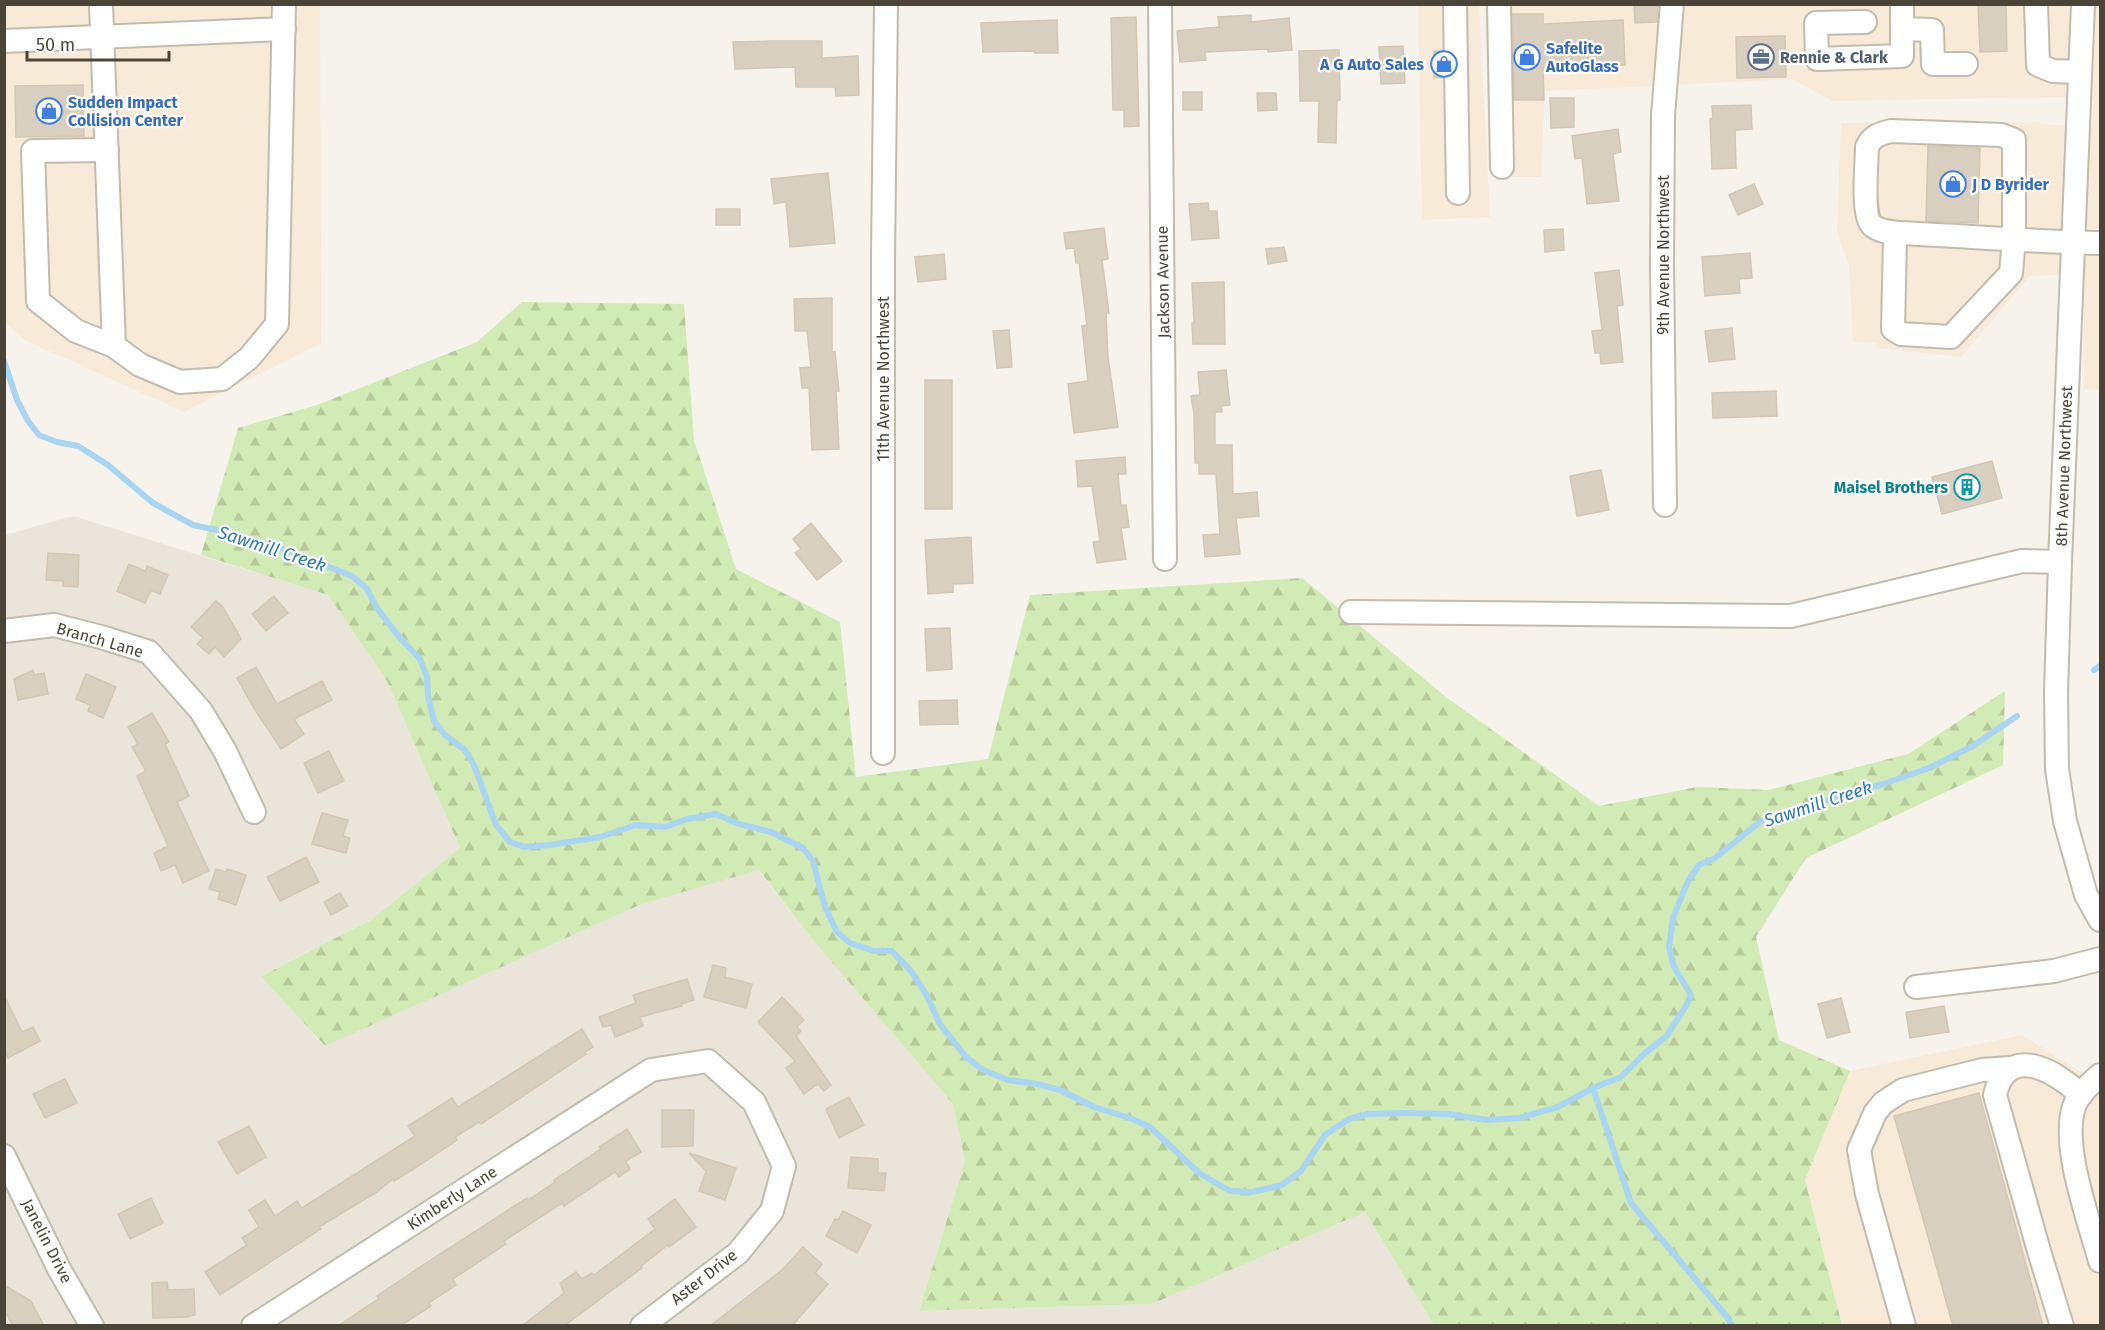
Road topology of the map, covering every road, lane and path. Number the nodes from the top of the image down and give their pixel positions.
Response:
1 (101, 4) edge
2 (284, 4) edge
3 (886, 4) edge
4 (1160, 4) edge
5 (1455, 4) edge
6 (1499, 4) edge
7 (1672, 4) edge
8 (1902, 4) edge
9 (2036, 4) edge
10 (2083, 4) edge
11 (1865, 22) dead end
12 (284, 29) junction
13 (1902, 30) junction
14 (101, 38) junction
15 (4, 41) edge
16 (1966, 64) dead end
17 (2080, 72) junction
18 (106, 150) junction
19 (1502, 167) dead end
20 (1458, 193) dead end
21 (1900, 233) junction
22 (2014, 239) junction
23 (2073, 243) junction
24 (2100, 243) edge
25 (114, 346) junction
26 (1665, 505) dead end
27 (1165, 559) dead end
28 (2060, 562) junction
29 (1351, 612) dead end
30 (4, 631) edge
31 (883, 753) dead end
32 (254, 812) dead end
33 (2100, 920) edge
34 (2100, 958) edge
35 (1916, 987) dead end
36 (2010, 1068) junction
37 (651, 1070) joint
38 (2100, 1075) edge
39 (2081, 1095) junction
40 (4, 1156) edge
41 (11, 1183) edge
42 (2100, 1261) edge
43 (92, 1326) edge
44 (253, 1326) edge
45 (642, 1326) edge
46 (1904, 1326) edge
47 (2062, 1326) edge

1 - 14 street
2 - 12 street
3 - 31 street, 11th Avenue Northwest
4 - 27 street, Jackson Avenue
5 - 20 street
6 - 19 street
7 - 26 street, 9th Avenue Northwest
8 - 13 street
9 - 17 street
10 - 17 street, 8th Avenue Northwest
11 - 13 street
12 - 14 street
12 - 25 street
13 - 16 street
14 - 15 street
14 - 18 street
17 - 23 street, 8th Avenue Northwest
18 - 25 street
18 - 25 street
21 - 22 street
21 - 22 street
21 - 22 street
22 - 23 street
23 - 24 street
23 - 28 street, 8th Avenue Northwest
28 - 29 street
28 - 33 street, 8th Avenue Northwest
30 - 32 street, Branch Lane
34 - 35 street
36 - 39 street
36 - 46 street
36 - 47 street
37 - 44 street, Kimberly Lane
37 - 45 street, Aster Drive
38 - 39 street
39 - 42 street
40 - 41 street, Janelin Drive
41 - 43 street, Janelin Drive

